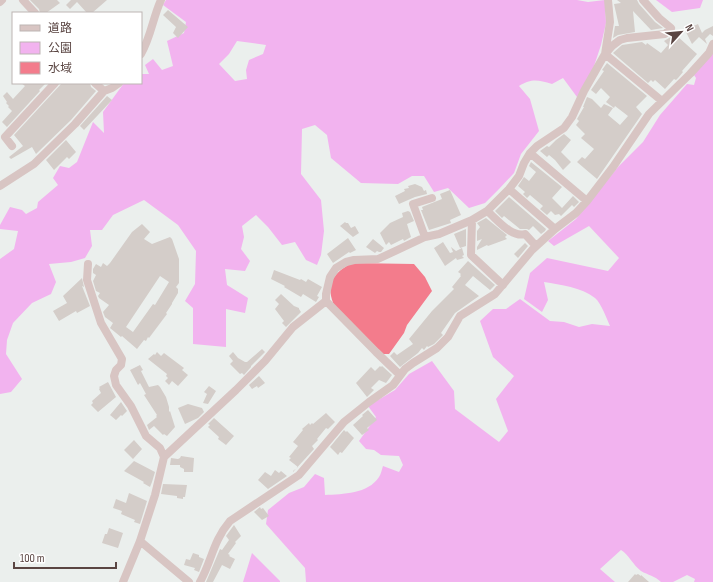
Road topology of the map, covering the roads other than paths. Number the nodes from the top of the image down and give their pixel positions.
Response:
1 (23, 0) edge
2 (161, 0) edge
3 (608, 0) edge
4 (643, 0) edge
5 (34, 12) edge
6 (713, 44) edge
7 (142, 52) edge
8 (605, 54) junction
9 (53, 84) edge
10 (96, 84) edge
11 (118, 84) edge
12 (104, 91) junction
13 (662, 101) junction
14 (12, 146) dead end
15 (530, 153) junction
16 (0, 186) edge
17 (509, 189) junction
18 (432, 198) dead end
19 (587, 201) junction
20 (487, 211) junction
21 (472, 220) junction
22 (555, 228) junction
23 (424, 237) junction
24 (536, 246) junction
25 (88, 264) dead end
26 (503, 285) junction
27 (326, 301) junction
28 (400, 375) junction
29 (164, 458) junction
30 (140, 541) junction
31 (122, 582) edge
32 (189, 582) edge
33 (200, 582) edge

1 - 5 street
2 - 7 street
3 - 8 street
4 - 8 street
6 - 13 street
8 - 13 street
8 - 15 street
9 - 14 street
10 - 12 street
11 - 12 street
12 - 16 street
13 - 19 street
15 - 17 street
15 - 19 street
17 - 20 street
17 - 22 street
18 - 23 street
19 - 22 street
20 - 21 street
20 - 24 street
21 - 23 street
21 - 26 street
22 - 24 street
23 - 27 street
24 - 26 street
25 - 29 street
26 - 28 street
27 - 28 street
27 - 29 street
28 - 33 street
29 - 30 street
30 - 31 street
30 - 32 street

